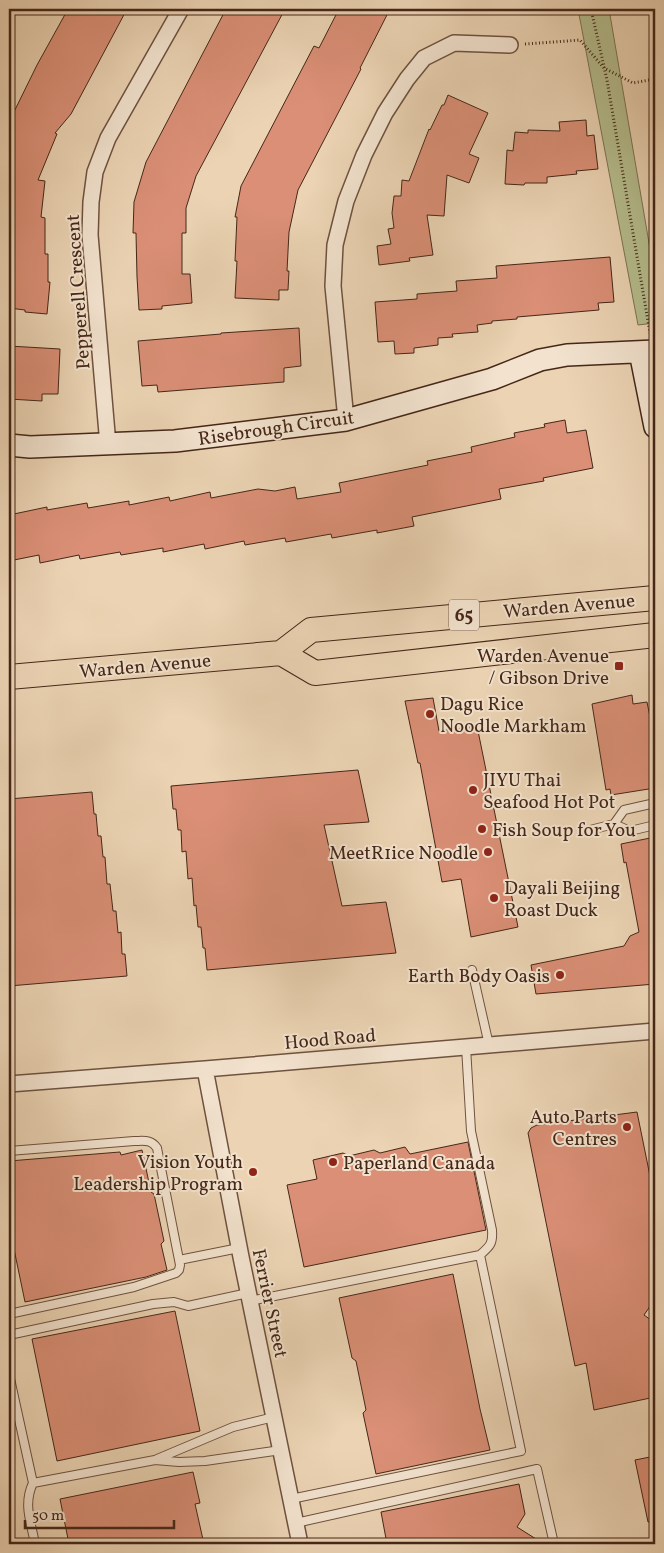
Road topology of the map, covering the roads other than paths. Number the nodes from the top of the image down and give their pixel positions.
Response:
1 (181, 9) edge
2 (510, 44) road end
3 (649, 351) edge
4 (346, 420) junction
5 (655, 427) edge
6 (9, 445) edge
7 (108, 445) junction
8 (655, 598) edge
9 (655, 634) edge
10 (281, 653) junction
11 (9, 677) edge
12 (655, 803) edge
13 (614, 824) junction
14 (655, 825) edge
15 (586, 831) dead end
16 (472, 970) dead end
17 (655, 1031) edge
18 (489, 1045) junction
19 (466, 1047) junction
20 (206, 1070) junction
21 (9, 1084) edge
22 (9, 1151) edge
23 (239, 1248) junction
24 (480, 1255) junction
25 (179, 1260) junction
26 (249, 1297) junction
27 (9, 1314) edge
28 (9, 1335) edge
29 (9, 1374) edge
30 (274, 1417) junction
31 (281, 1450) junction
32 (155, 1460) junction
33 (34, 1483) junction
34 (291, 1499) junction
35 (296, 1523) junction
36 (35, 1544) edge
37 (300, 1544) edge
38 (554, 1544) edge

1 - 7 street, Pepperell Crescent
2 - 4 street
3 - 4 street, Risebrough Circuit
3 - 5 street
4 - 7 street, Risebrough Circuit
6 - 7 street, Risebrough Circuit
8 - 10 main road, Warden Avenue / 65
9 - 10 main road, Warden Avenue / 65
10 - 11 main road, Warden Avenue
12 - 13 lane
13 - 14 lane
13 - 15 lane
16 - 18 lane
17 - 18 street, Hood Road
18 - 19 street, Hood Road
19 - 20 street, Hood Road
19 - 24 lane
20 - 21 street, Hood Road
20 - 23 street, Ferrier Street
22 - 25 lane
23 - 25 lane
23 - 26 street, Ferrier Street
24 - 26 lane
24 - 34 lane
25 - 27 lane
26 - 28 lane
26 - 30 street, Ferrier Street
29 - 33 lane
30 - 31 street, Ferrier Street
30 - 32 lane
31 - 32 lane
31 - 34 street, Ferrier Street
32 - 33 lane
33 - 36 lane
34 - 35 street, Ferrier Street
35 - 37 street, Ferrier Street
35 - 38 lane

